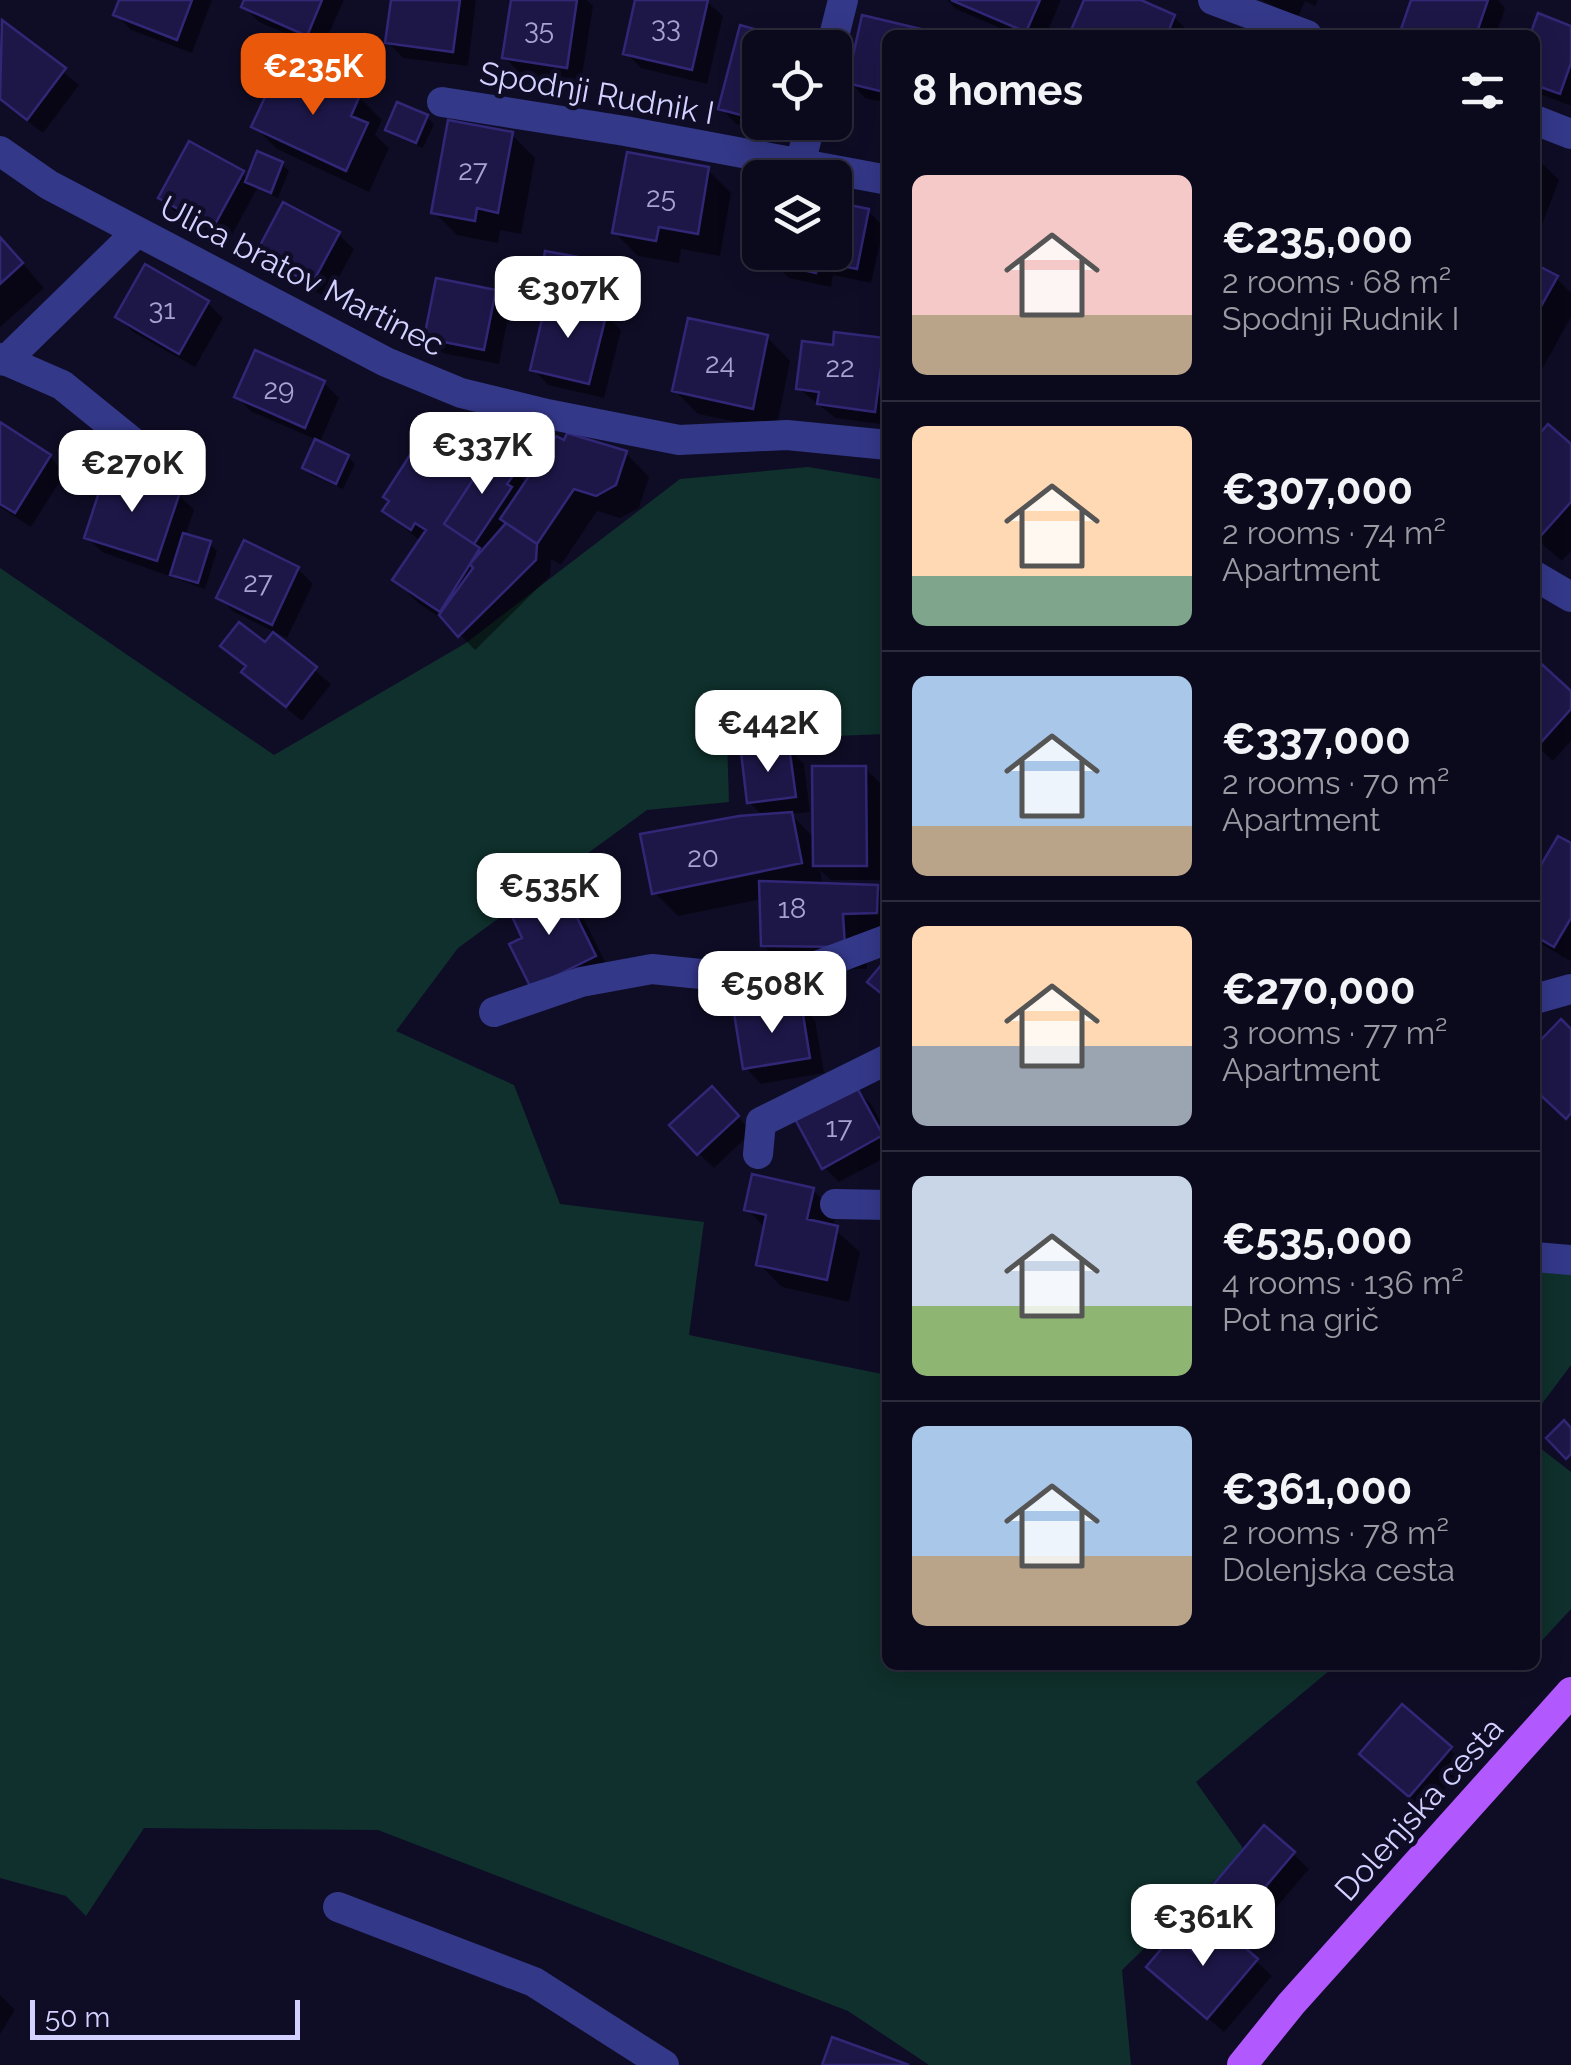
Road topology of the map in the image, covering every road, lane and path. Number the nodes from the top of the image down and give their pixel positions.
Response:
1 (844, 0) edge
2 (1213, 0) edge
3 (836, 30) edge
4 (1294, 30) edge
5 (442, 102) dead end
6 (1540, 122) edge
7 (1571, 134) edge
8 (0, 151) edge
9 (777, 160) edge
10 (852, 173) edge
11 (882, 179) edge
12 (137, 232) junction
13 (3, 360) edge
14 (882, 444) edge
15 (157, 462) dead end
16 (1540, 580) edge
17 (1571, 598) edge
18 (882, 942) edge
19 (1571, 990) edge
20 (1540, 998) edge
21 (494, 1012) dead end
22 (882, 1062) edge
23 (758, 1154) dead end
24 (834, 1204) dead end
25 (882, 1205) edge
26 (1540, 1258) edge
27 (1571, 1260) edge
28 (1571, 1692) edge
29 (338, 1907) dead end
30 (664, 2065) edge
31 (1242, 2065) edge

1 - 3 street
2 - 4 street
5 - 9 street, Spodnji Rudnik I
6 - 7 street
8 - 12 street, Ulica bratov Martinec
10 - 11 street, Spodnji Rudnik I
12 - 13 street
12 - 14 street, Ulica bratov Martinec
13 - 15 street
16 - 17 street
18 - 21 street
19 - 20 street
22 - 23 street
24 - 25 street
26 - 27 street
28 - 31 main road, Dolenjska cesta
29 - 30 street

